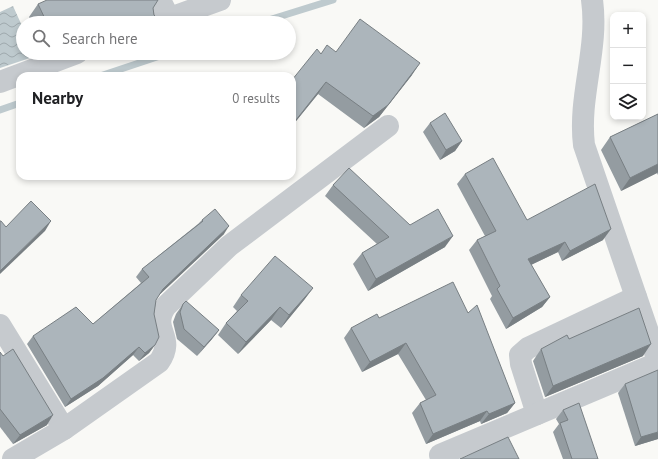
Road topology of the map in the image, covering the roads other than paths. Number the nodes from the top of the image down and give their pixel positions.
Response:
1 (220, 0) edge
2 (592, 0) edge
3 (162, 14) edge
4 (58, 60) edge
5 (27, 72) edge
6 (16, 76) edge
7 (0, 82) edge
8 (388, 126) dead end
9 (636, 297) junction
10 (651, 315) edge
11 (0, 325) edge
12 (658, 362) edge
13 (537, 414) junction
14 (64, 429) junction
15 (440, 455) dead end
16 (13, 459) edge

1 - 3 street
2 - 9 street
4 - 5 street
6 - 7 street
8 - 14 street
9 - 10 street
9 - 13 street
10 - 12 street
11 - 14 street
12 - 13 street
13 - 15 street
14 - 16 street

